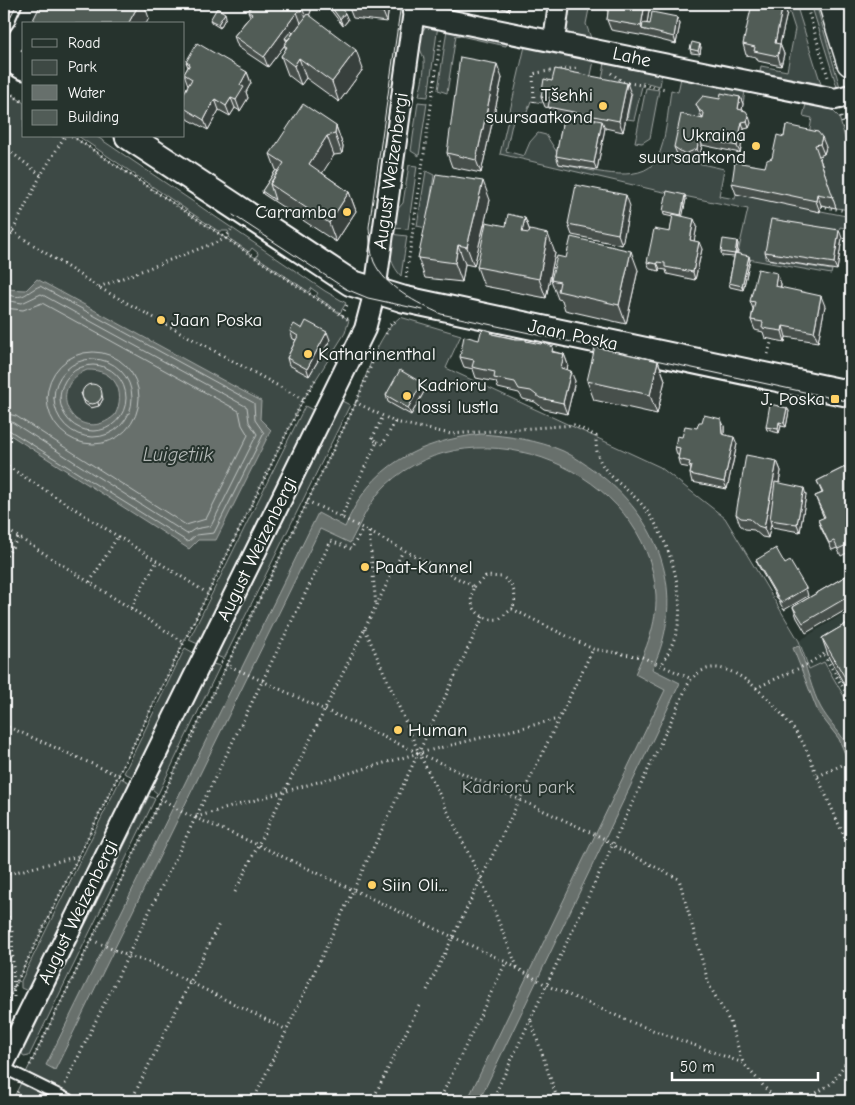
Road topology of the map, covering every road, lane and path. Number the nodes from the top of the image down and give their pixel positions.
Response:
1 (36, 4) edge
2 (558, 4) edge
3 (833, 4) edge
4 (414, 9) edge
5 (444, 18) junction
6 (27, 22) edge
7 (22, 33) edge
8 (554, 41) junction
9 (4, 50) edge
10 (4, 55) edge
11 (851, 62) edge
12 (22, 66) edge
13 (584, 66) dead end
14 (607, 69) dead end
15 (4, 89) edge
16 (666, 89) dead end
17 (851, 95) edge
18 (22, 102) edge
19 (534, 102) dead end
20 (64, 138) edge
21 (75, 138) edge
22 (131, 138) edge
23 (4, 147) edge
24 (41, 174) junction
25 (821, 206) edge
26 (851, 212) edge
27 (242, 213) junction
28 (4, 226) edge
29 (13, 233) junction
30 (225, 239) junction
31 (4, 248) edge
32 (406, 274) dead end
33 (98, 287) junction
34 (374, 291) junction
35 (348, 303) dead end
36 (342, 315) junction
37 (400, 317) dead end
38 (347, 326) dead end
39 (772, 340) edge
40 (382, 342) dead end
41 (374, 359) dead end
42 (767, 362) dead end
43 (319, 375) dead end
44 (334, 392) junction
45 (851, 394) edge
46 (303, 400) junction
47 (356, 403) junction
48 (325, 411) junction
49 (383, 416) junction
50 (395, 422) junction
51 (377, 442) junction
52 (4, 464) edge
53 (307, 501) junction
54 (341, 517) junction
55 (4, 528) edge
56 (363, 529) junction
57 (369, 532) junction
58 (118, 536) junction
59 (18, 538) junction
60 (403, 551) junction
61 (4, 560) edge
62 (157, 561) junction
63 (90, 582) junction
64 (474, 587) junction
65 (207, 593) junction
66 (376, 606) junction
67 (130, 608) junction
68 (512, 609) junction
69 (483, 617) junction
70 (364, 629) junction
71 (184, 642) junction
72 (592, 649) junction
73 (831, 649) edge
74 (205, 655) junction
75 (824, 655) junction
76 (661, 666) junction
77 (241, 670) dead end
78 (692, 679) junction
79 (262, 680) junction
80 (756, 688) junction
81 (851, 700) edge
82 (325, 709) junction
83 (559, 718) junction
84 (4, 725) edge
85 (419, 753) junction
86 (850, 762) edge
87 (118, 775) junction
88 (818, 776) junction
89 (139, 788) junction
90 (285, 790) junction
91 (519, 800) junction
92 (173, 807) dead end
93 (196, 817) junction
94 (258, 844) junction
95 (614, 846) junction
96 (851, 852) edge
97 (106, 854) junction
98 (134, 855) junction
99 (78, 856) junction
100 (4, 875) edge
101 (480, 879) junction
102 (354, 890) junction
103 (235, 892) dead end
104 (4, 897) edge
105 (220, 922) dead end
106 (452, 938) junction
107 (92, 940) junction
108 (128, 956) junction
109 (506, 962) junction
110 (519, 970) junction
111 (191, 982) junction
112 (548, 986) junction
113 (14, 988) junction
114 (427, 990) dead end
115 (14, 1002) dead end
116 (420, 1004) dead end
117 (4, 1008) edge
118 (531, 1021) junction
119 (287, 1030) junction
120 (851, 1055) edge
121 (4, 1063) edge
122 (743, 1063) junction
123 (4, 1068) edge
124 (24, 1078) junction
125 (59, 1096) junction
126 (12, 1101) edge
127 (71, 1101) edge
128 (131, 1101) edge
129 (253, 1101) edge
130 (372, 1101) edge
131 (439, 1101) edge
132 (492, 1101) edge
133 (558, 1101) edge
134 (777, 1101) edge
135 (804, 1101) edge

1 - 6 street
2 - 8 street
3 - 11 main road
4 - 5 street, Lahe
4 - 34 street, August Weizenbergi
5 - 8 street, Lahe
5 - 32 path
7 - 9 street
8 - 17 street, Lahe
10 - 12 street
13 - 19 path
14 - 16 path
15 - 18 path
20 - 24 path
21 - 30 path
22 - 27 street, Jaan Poska
23 - 24 path
24 - 29 path
25 - 26 path
27 - 30 path
27 - 34 street, Jaan Poska
28 - 29 path
29 - 31 path
29 - 33 path
30 - 33 path
30 - 36 path
33 - 46 path
34 - 44 street, August Weizenbergi
34 - 45 street, Jaan Poska
35 - 36 path
36 - 38 path
37 - 40 path
39 - 42 path
41 - 47 path
43 - 46 path
44 - 47 path
44 - 48 street, August Weizenbergi
46 - 48 path
46 - 65 path
47 - 49 path
47 - 53 path
48 - 74 street, August Weizenbergi
49 - 50 path
49 - 51 path
50 - 51 path
50 - 76 path
51 - 54 path
52 - 58 path
53 - 54 path
53 - 98 path
54 - 56 path
55 - 59 path
56 - 57 path
56 - 79 path
57 - 60 path
57 - 66 path
58 - 62 path
58 - 63 path
59 - 61 path
59 - 63 path
60 - 64 path
60 - 66 path
62 - 65 path
62 - 67 path
63 - 67 path
64 - 68 path
64 - 69 path
65 - 71 path
66 - 70 path
67 - 71 path
68 - 69 path
68 - 72 path
69 - 85 path
70 - 82 path
70 - 85 path
71 - 74 path
71 - 87 path
72 - 76 path
72 - 83 path
73 - 75 path
74 - 89 street, August Weizenbergi
75 - 80 path
75 - 81 path
76 - 78 path
77 - 79 path
78 - 80 path
78 - 95 path
79 - 82 path
79 - 93 path
80 - 88 path
82 - 85 path
82 - 90 path
83 - 85 path
83 - 91 path
84 - 87 path
85 - 90 path
85 - 91 path
85 - 101 path
85 - 102 path
86 - 88 path
87 - 89 path
87 - 99 path
88 - 96 path
89 - 97 street, August Weizenbergi
90 - 93 path
90 - 94 path
91 - 95 path
91 - 101 path
92 - 93 path
93 - 94 path
93 - 108 path
94 - 102 path
94 - 103 path
95 - 112 path
95 - 122 path
97 - 98 path
97 - 99 path
97 - 121 street, August Weizenbergi
98 - 107 path
99 - 100 path
99 - 113 path
101 - 106 path
101 - 110 path
102 - 106 path
102 - 119 path
104 - 113 path
105 - 111 path
106 - 109 path
106 - 114 path
107 - 108 path
107 - 124 path
108 - 111 path
108 - 125 path
109 - 110 path
109 - 131 path
110 - 112 path
111 - 119 path
111 - 128 path
112 - 118 path
112 - 122 path
113 - 115 path
113 - 117 path
116 - 130 path
118 - 132 path
118 - 133 path
119 - 129 path
120 - 135 path
122 - 134 path
123 - 124 lane
124 - 125 lane
124 - 126 path
125 - 127 lane

